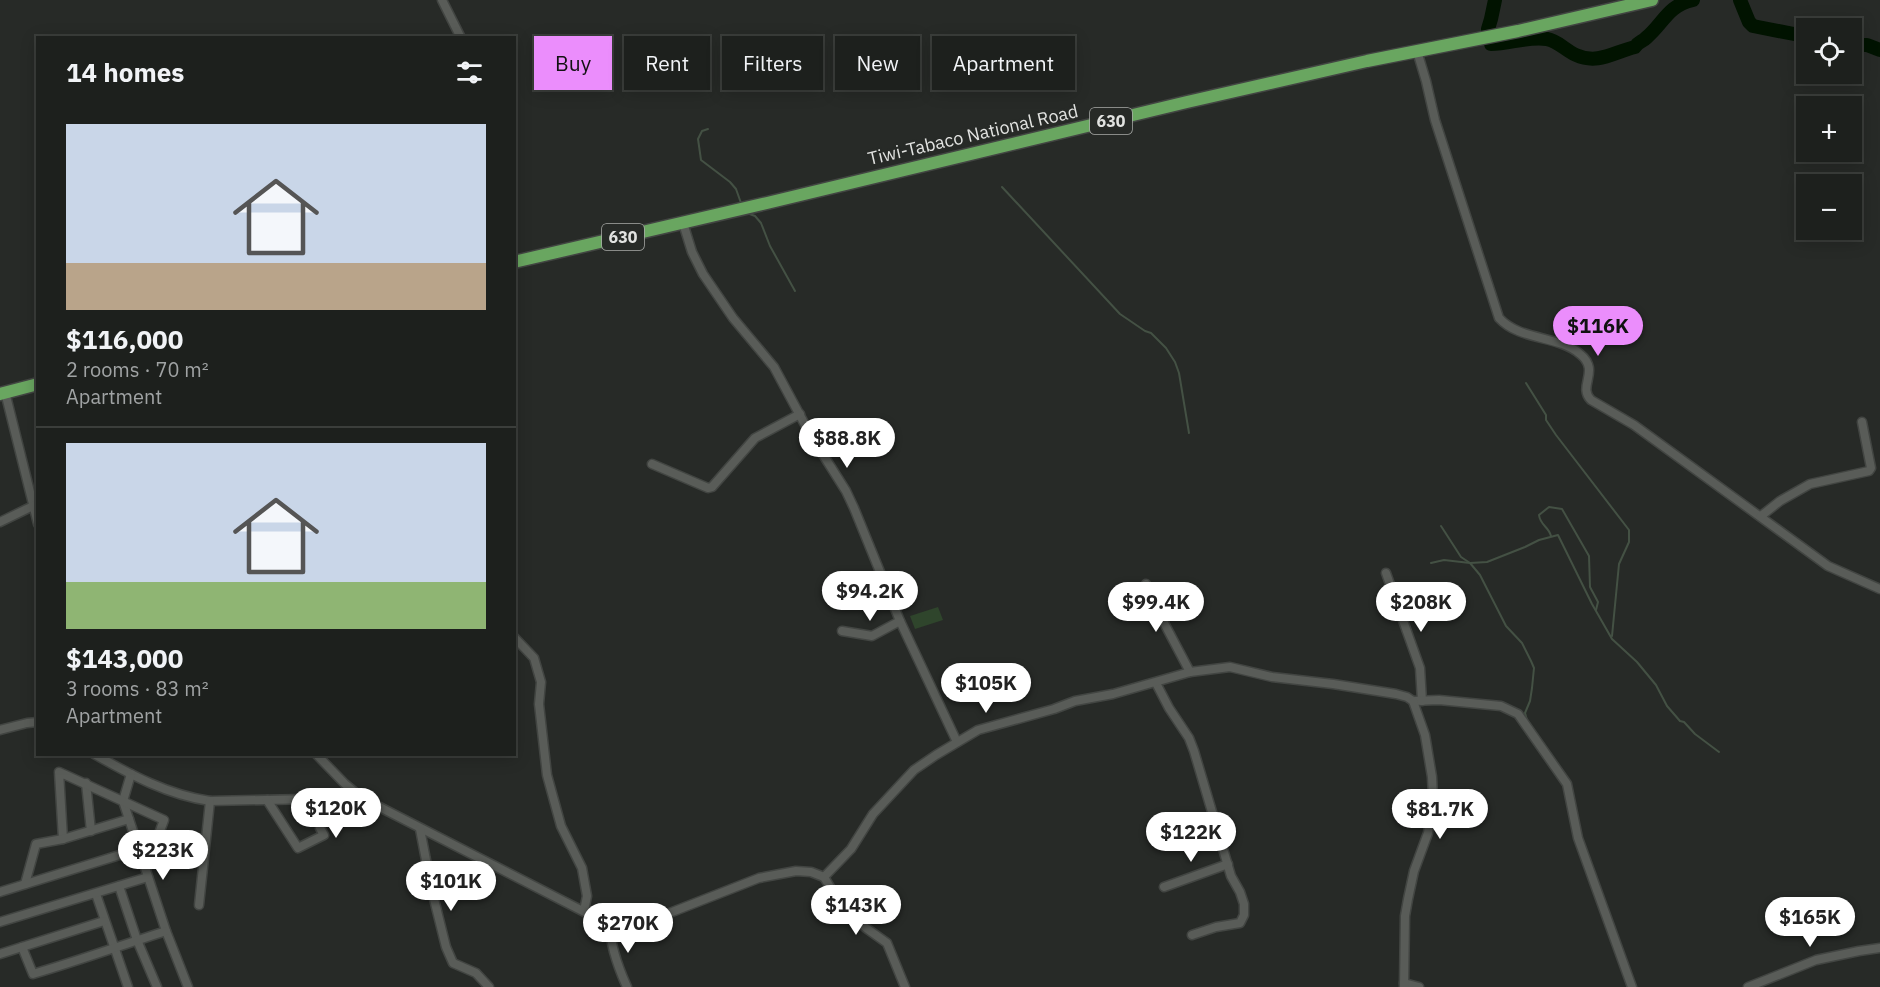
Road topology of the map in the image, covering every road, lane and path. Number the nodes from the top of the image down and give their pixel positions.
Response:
1 (442, 0) edge
2 (1652, 0) edge
3 (460, 36) edge
4 (1417, 51) junction
5 (683, 223) junction
6 (516, 261) edge
7 (36, 384) edge
8 (2, 393) edge
9 (800, 414) junction
10 (1862, 422) dead end
11 (652, 464) dead end
12 (33, 506) junction
13 (1761, 516) junction
14 (36, 517) edge
15 (0, 522) edge
16 (1386, 573) dead end
17 (1146, 584) dead end
18 (1880, 589) edge
19 (900, 621) junction
20 (842, 631) dead end
21 (516, 639) edge
22 (1190, 672) junction
23 (1156, 683) junction
24 (1418, 701) junction
25 (36, 723) edge
26 (0, 730) edge
27 (957, 742) junction
28 (98, 756) edge
29 (318, 756) edge
30 (131, 774) junction
31 (86, 783) junction
32 (330, 798) junction
33 (362, 798) junction
34 (267, 800) junction
35 (123, 801) junction
36 (210, 801) junction
37 (129, 819) junction
38 (420, 829) junction
39 (91, 831) junction
40 (63, 839) junction
41 (139, 849) junction
42 (1228, 864) junction
43 (147, 873) junction
44 (824, 877) junction
45 (25, 884) junction
46 (119, 886) junction
47 (1164, 887) dead end
48 (0, 892) edge
49 (96, 894) junction
50 (199, 905) dead end
51 (584, 911) junction
52 (104, 921) junction
53 (0, 922) edge
54 (610, 925) junction
55 (166, 931) junction
56 (1192, 935) dead end
57 (137, 940) junction
58 (22, 947) junction
59 (113, 947) junction
60 (1880, 948) edge
61 (0, 954) edge
62 (1404, 985) edge
63 (128, 987) edge
64 (157, 987) edge
65 (188, 987) edge
66 (489, 987) edge
67 (627, 987) edge
68 (905, 987) edge
69 (1419, 987) edge
70 (1632, 987) edge
71 (1748, 987) edge

1 - 3 street
2 - 4 main road, Tiwi-Tabaco National Road / 630
4 - 5 main road, Tiwi-Tabaco National Road / 630
4 - 13 street
5 - 6 main road, Tiwi-Tabaco National Road / 630
5 - 9 street
7 - 8 main road
8 - 12 street
9 - 11 street
9 - 19 street
10 - 13 street
12 - 14 street
12 - 15 street
13 - 18 street
16 - 24 street
17 - 22 street
19 - 20 street
19 - 27 street
21 - 51 street
22 - 23 street
22 - 24 street
23 - 27 street
23 - 42 street
24 - 62 street
24 - 70 street
25 - 26 street
27 - 44 street
28 - 30 street
29 - 33 street
30 - 35 street
30 - 36 street
31 - 35 street
31 - 39 street
31 - 40 street
32 - 33 street
32 - 34 street
32 - 34 street
33 - 38 street
34 - 36 street
35 - 37 street
35 - 43 street
36 - 50 street
37 - 39 street
37 - 41 street
38 - 51 street
38 - 66 street
39 - 40 street
40 - 45 street
41 - 43 street
41 - 45 street
42 - 47 street
42 - 56 street
43 - 46 street
43 - 55 street
44 - 54 street
44 - 68 street
45 - 48 street
46 - 49 street
46 - 57 street
49 - 52 street
49 - 53 street
51 - 54 street
52 - 58 street
52 - 59 street
54 - 67 street
55 - 57 street
55 - 65 street
57 - 59 street
57 - 64 street
58 - 59 street
58 - 61 street
59 - 63 street
60 - 71 street
62 - 69 street

